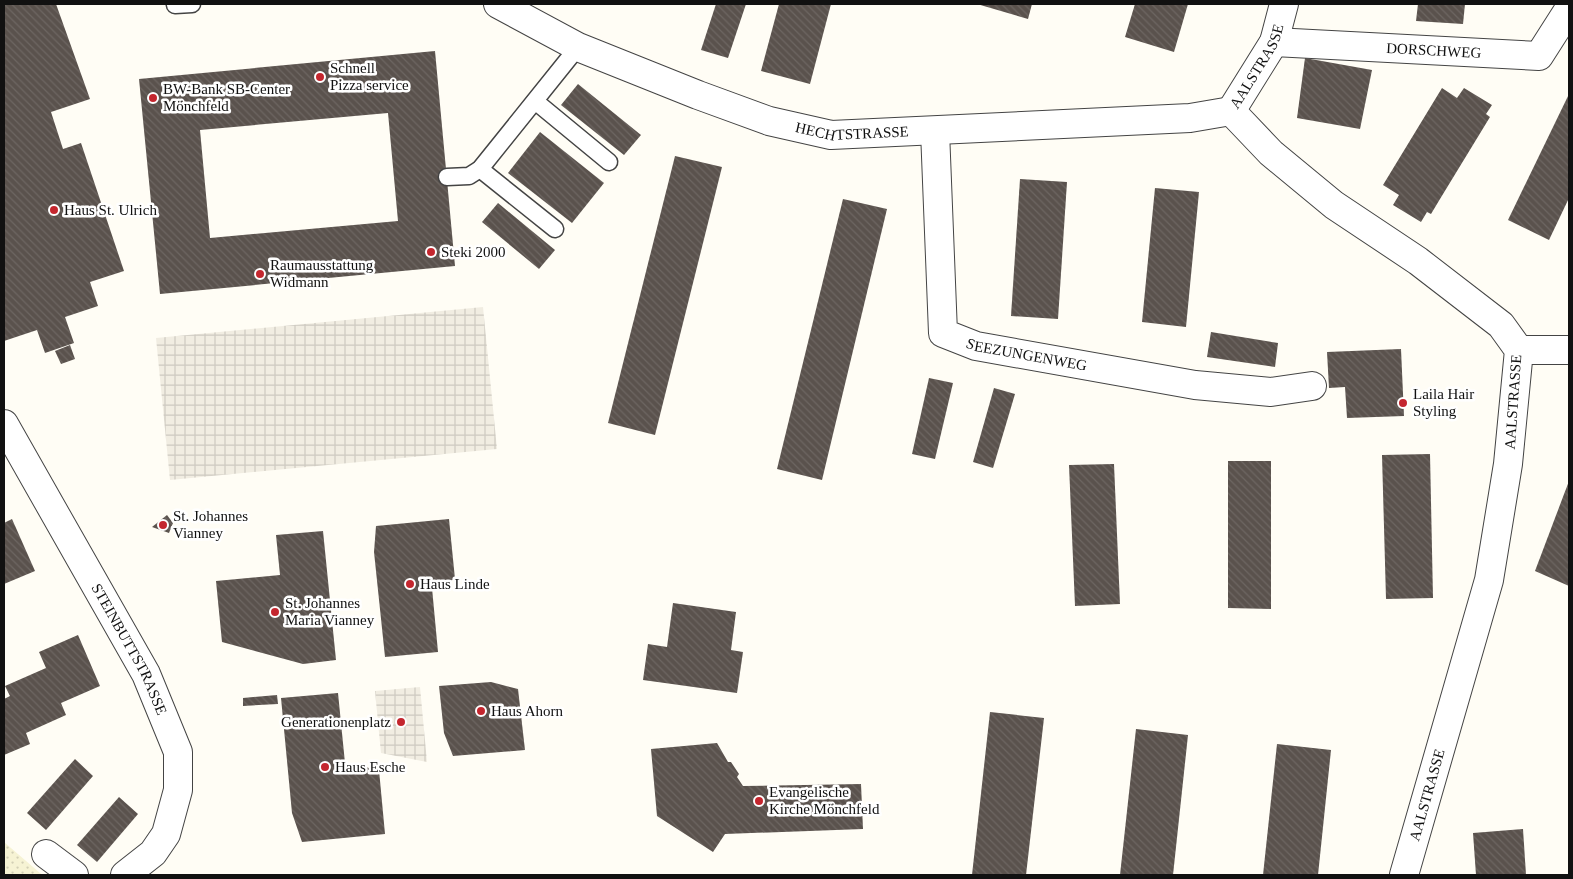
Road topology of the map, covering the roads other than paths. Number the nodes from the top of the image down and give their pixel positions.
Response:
1 (192, 4) edge
2 (498, 4) edge
3 (1284, 4) edge
4 (175, 5) dead end
5 (1569, 9) edge
6 (1274, 42) junction
7 (578, 46) junction
8 (534, 101) junction
9 (1231, 111) junction
10 (935, 132) junction
11 (610, 162) dead end
12 (480, 169) junction
13 (447, 178) dead end
14 (555, 229) dead end
15 (1519, 350) junction
16 (1569, 350) edge
17 (1312, 386) dead end
18 (4, 424) edge
19 (46, 854) dead end
20 (74, 875) edge
21 (125, 875) edge
22 (1404, 875) edge

1 - 4 lane
2 - 7 street, HECHTSTRASSE
3 - 6 street, AALSTRASSE
5 - 6 street, DORSCHWEG
6 - 9 street, AALSTRASSE
7 - 8 lane
7 - 10 street, HECHTSTRASSE
8 - 11 lane
8 - 12 lane
9 - 10 street, HECHTSTRASSE
9 - 15 street, AALSTRASSE
10 - 17 street, SEEZUNGENWEG
12 - 13 lane
12 - 14 lane
15 - 16 street
15 - 22 street, AALSTRASSE
18 - 21 street, STEINBUTTSTRASSE
19 - 20 street

